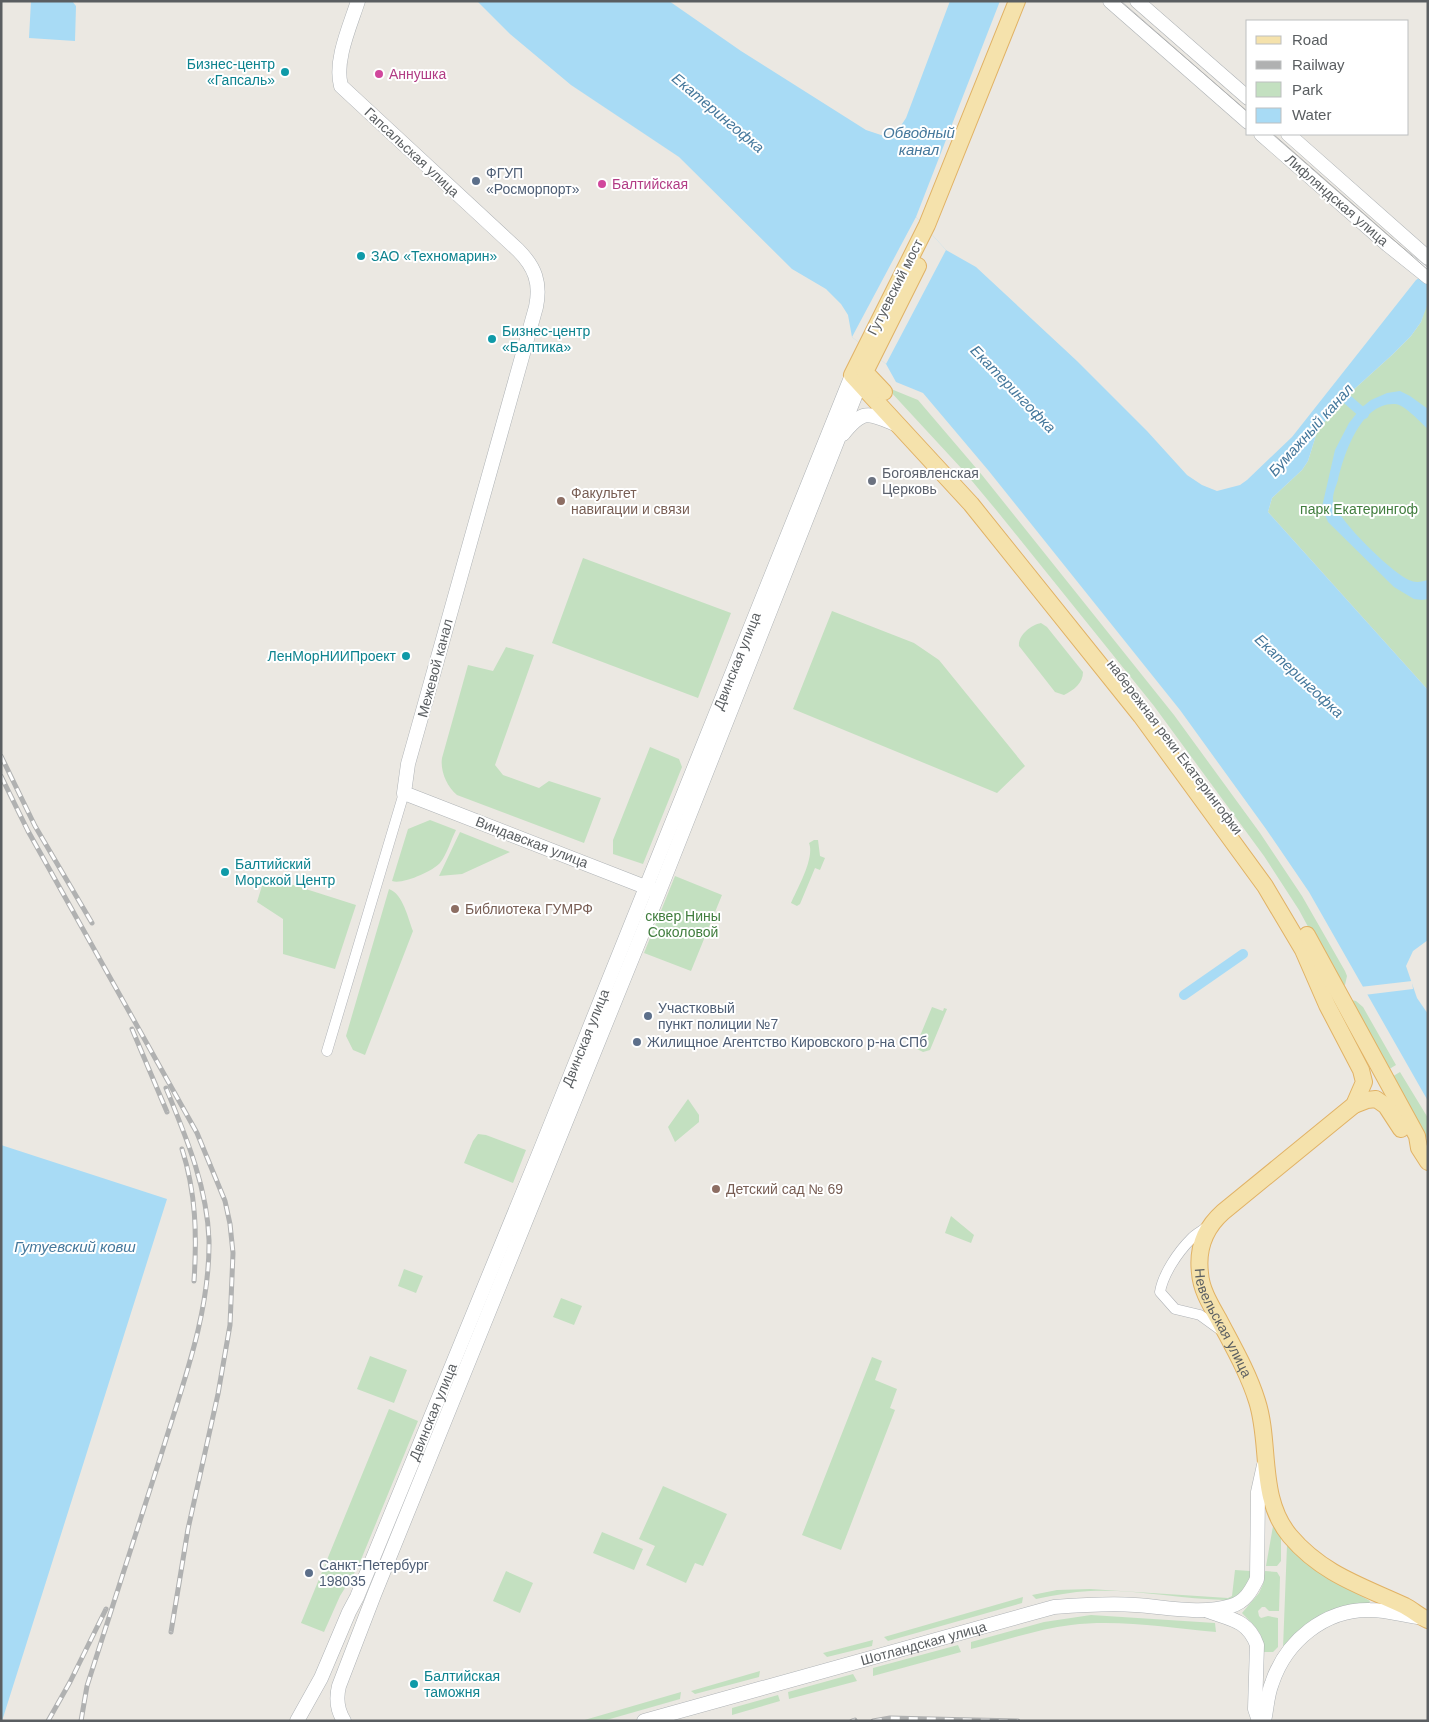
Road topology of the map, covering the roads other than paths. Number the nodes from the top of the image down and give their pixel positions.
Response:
1 (358, 1) edge
2 (1017, 1) edge
3 (1029, 1) edge
4 (1110, 1) edge
5 (1137, 1) edge
6 (1246, 96) edge
7 (1246, 120) edge
8 (1262, 135) edge
9 (1289, 135) edge
10 (930, 229) junction
11 (1422, 259) edge
12 (1428, 277) edge
13 (538, 283) joint
14 (868, 352) joint
15 (859, 376) junction
16 (900, 427) junction
17 (836, 442) junction
18 (404, 793) junction
19 (653, 890) junction
20 (327, 1051) dead end
21 (1361, 1070) joint
22 (1354, 1105) junction
23 (1419, 1148) junction
24 (1428, 1162) edge
25 (1210, 1226) junction
26 (1225, 1333) junction
27 (1265, 1462) junction
28 (1207, 1610) junction
29 (1426, 1619) edge
30 (298, 1721) edge
31 (344, 1721) edge
32 (644, 1721) edge
33 (1259, 1721) edge
34 (1264, 1721) edge

1 - 13 street, Гапсальская улица
2 - 10 main road
3 - 10 main road
4 - 7 street
5 - 6 street
8 - 11 street, Лифляндская улица
9 - 11 street, Лифляндская улица
10 - 14 main road, Гутуевский мост
11 - 12 street
13 - 18 street, Межевой канал
14 - 15 main road, Двинская улица
15 - 16 main road, набережная реки Екатерингофки
15 - 17 street, Двинская улица
15 - 19 street, Двинская улица
15 - 23 main road, набережная реки Екатерингофки
16 - 17 street
16 - 21 main road, набережная реки Екатерингофки
17 - 19 street, Двинская улица
18 - 19 street, Виндавская улица
18 - 20 street, Межевой канал
19 - 30 street, Двинская улица
19 - 31 street, Двинская улица
21 - 22 main road, Невельская улица
22 - 23 main road
22 - 25 main road, Невельская улица
23 - 24 main road, набережная реки Екатерингофки
25 - 26 main road, Невельская улица
25 - 26 street
26 - 27 main road, Невельская улица
27 - 28 street, Невельская улица
27 - 29 main road
28 - 32 street, Шотландская улица
28 - 33 street
29 - 34 street

